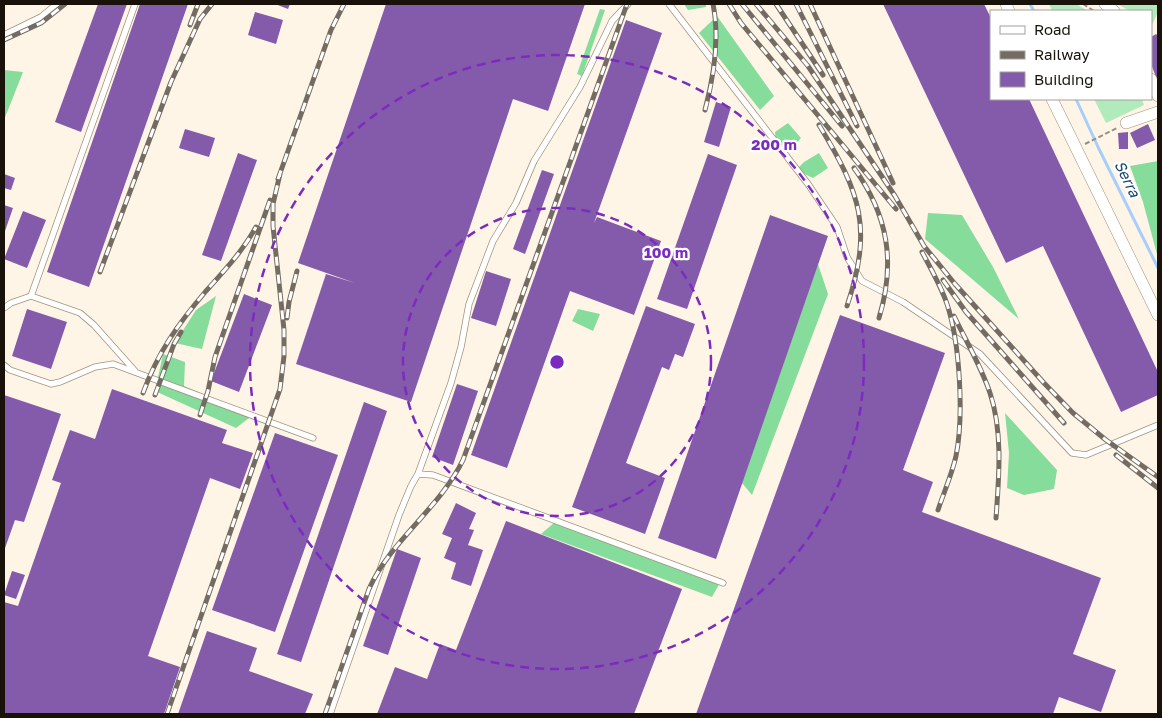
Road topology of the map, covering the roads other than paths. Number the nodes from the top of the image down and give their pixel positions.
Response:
1 (56, 4) edge
2 (135, 4) edge
3 (628, 4) edge
4 (669, 4) edge
5 (4, 34) edge
6 (1152, 81) edge
7 (1158, 96) edge
8 (1052, 100) edge
9 (1158, 112) edge
10 (1126, 124) dead end
11 (31, 296) junction
12 (4, 308) edge
13 (1158, 315) edge
14 (4, 365) edge
15 (137, 373) junction
16 (1158, 425) edge
17 (312, 438) dead end
18 (418, 474) junction
19 (723, 583) dead end
20 (330, 714) edge

1 - 5 lane
2 - 11 lane
3 - 18 lane
4 - 16 lane
6 - 7 street
8 - 13 street
9 - 10 street
11 - 12 lane
11 - 15 lane
14 - 15 lane
15 - 17 lane
18 - 19 lane
18 - 20 lane

